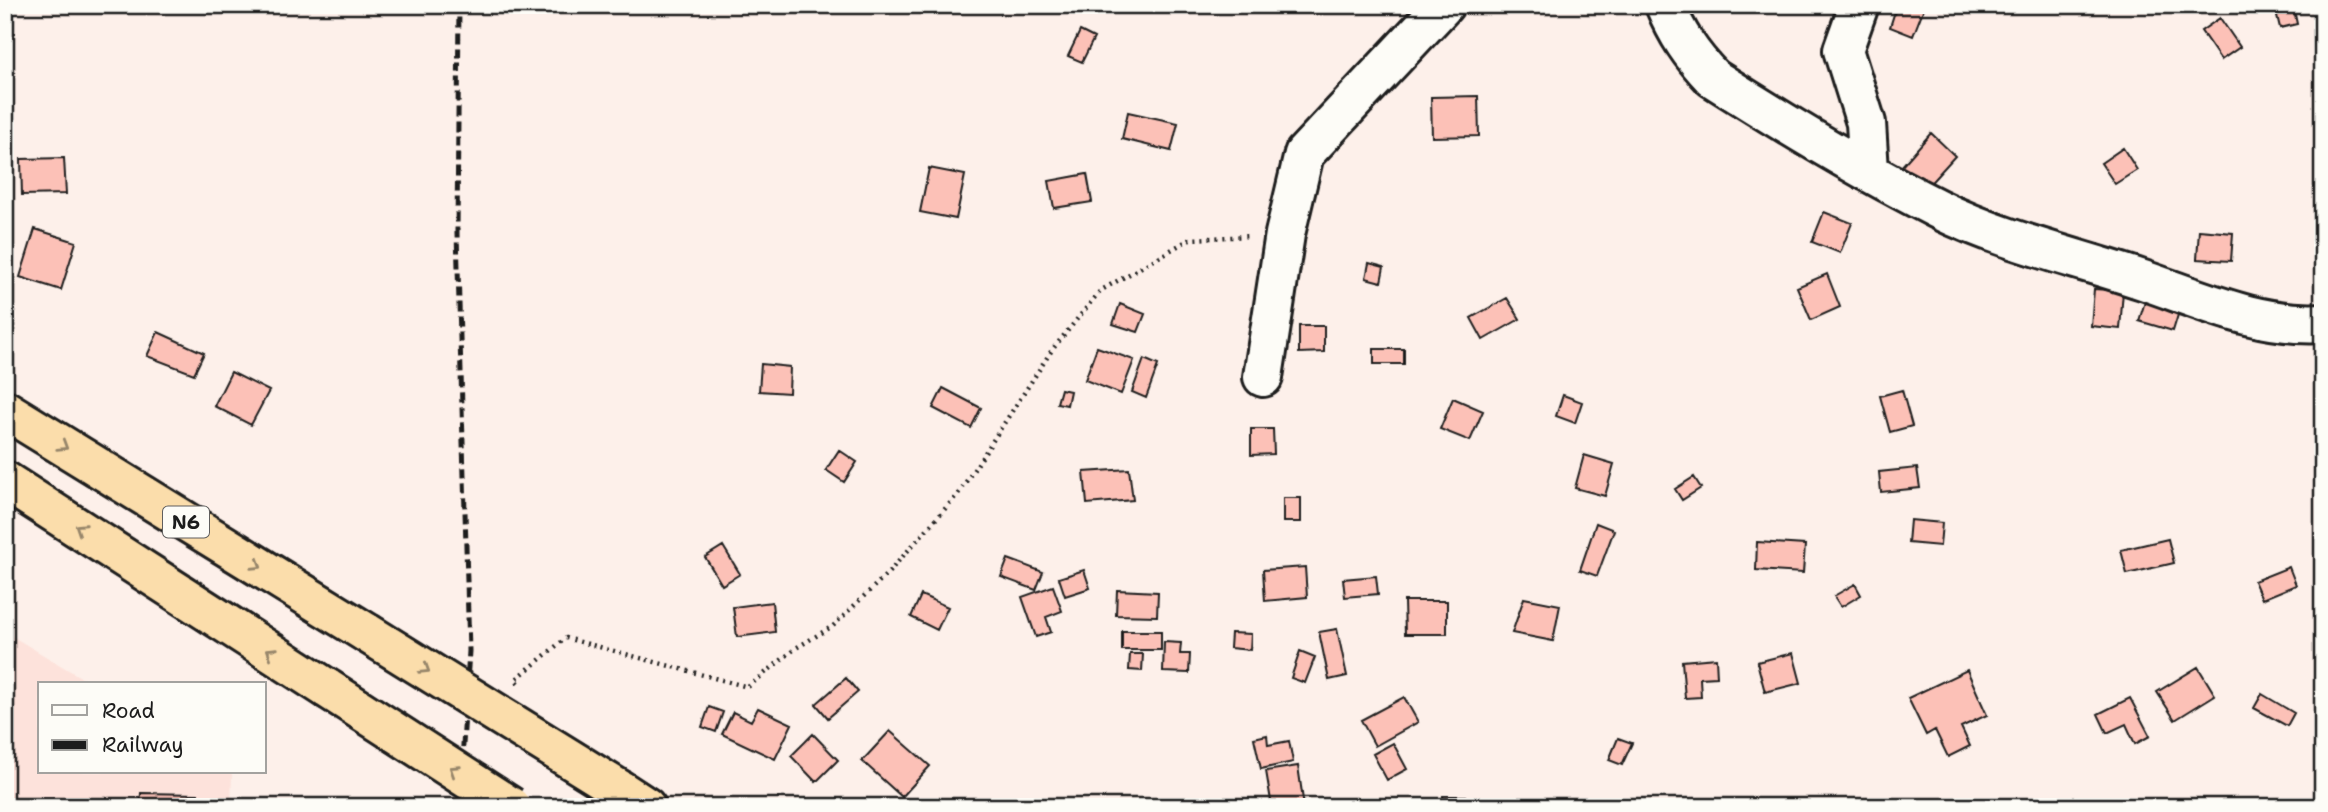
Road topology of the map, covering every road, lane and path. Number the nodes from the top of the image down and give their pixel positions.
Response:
1 (1444, 5) edge
2 (1665, 5) edge
3 (1859, 5) edge
4 (1869, 170) junction
5 (1285, 234) junction
6 (2323, 323) edge
7 (1264, 377) dead end
8 (5, 410) edge
9 (5, 481) edge
10 (526, 688) dead end
11 (633, 798) edge
12 (511, 807) edge

1 - 5 street
2 - 4 street
3 - 4 street
4 - 6 street
5 - 7 street
5 - 10 path
8 -> 11 highway, N6, bridge
12 -> 9 highway, bridge

